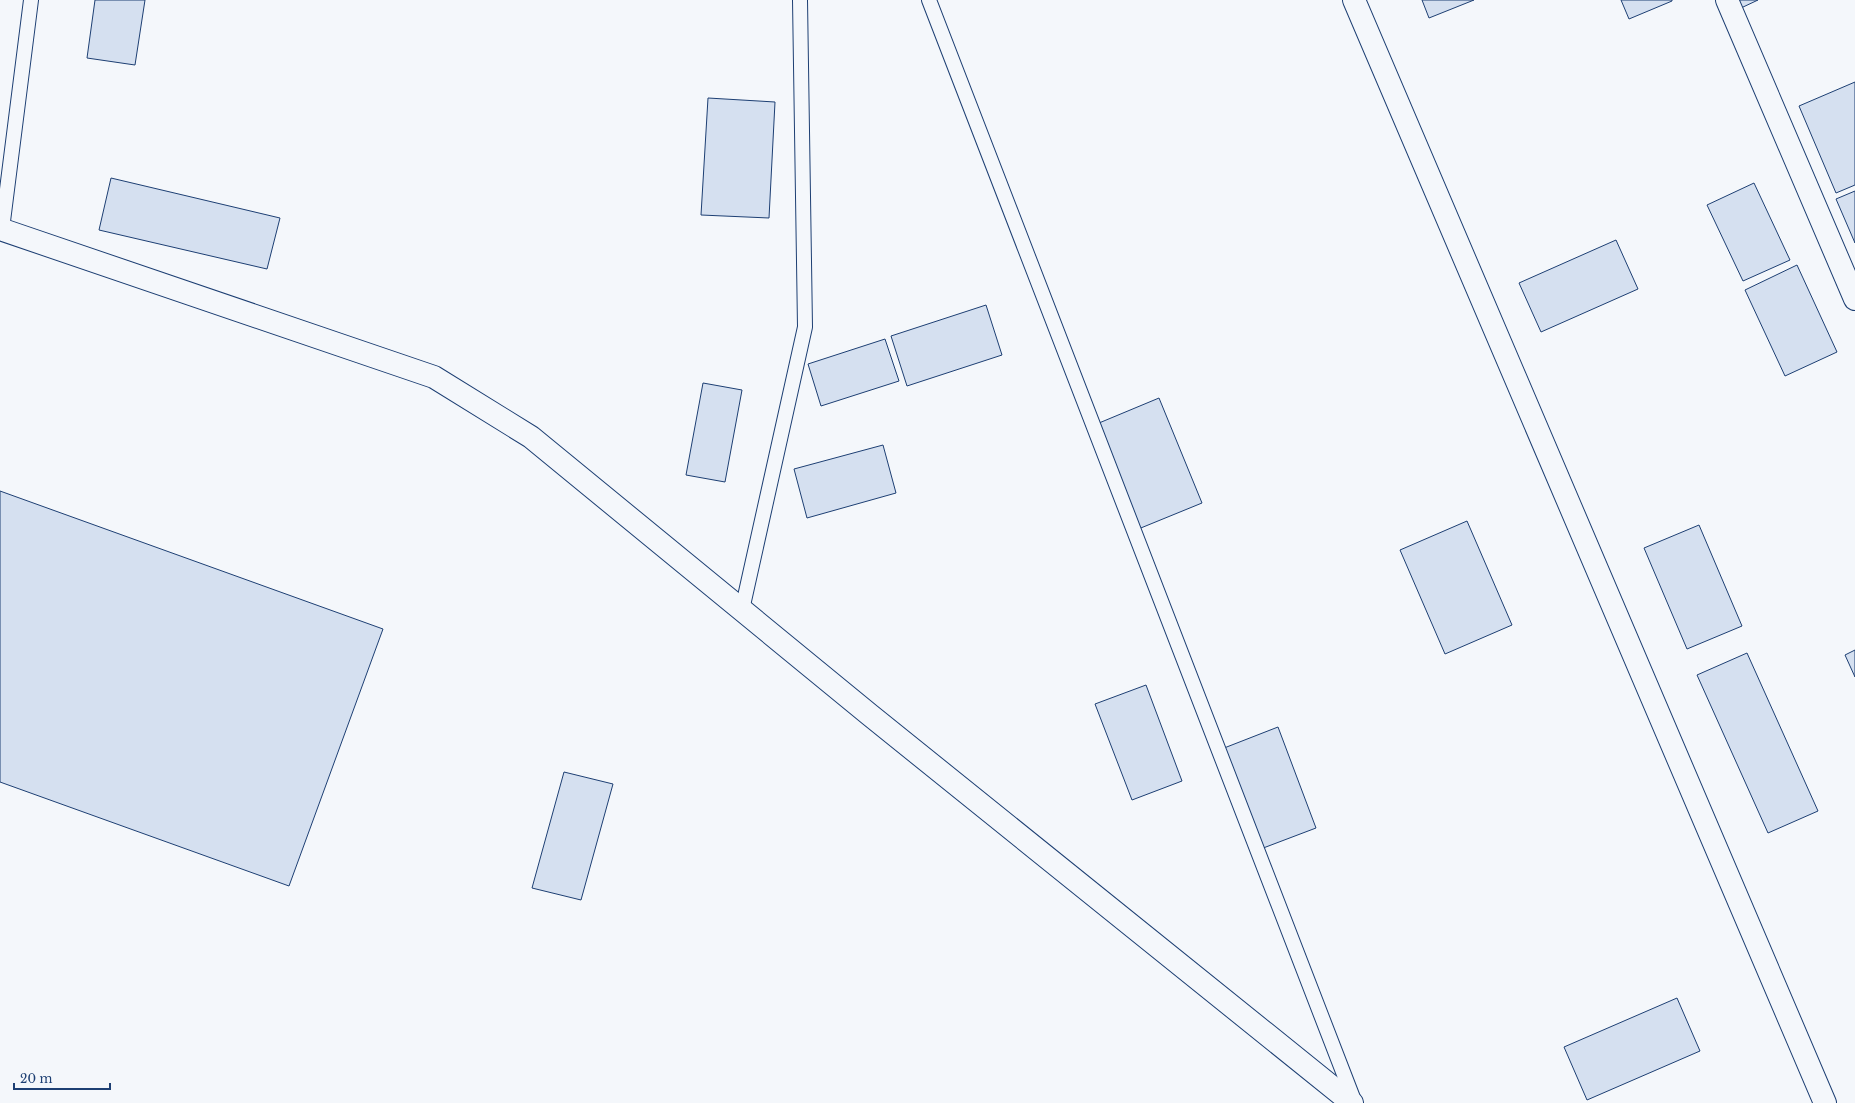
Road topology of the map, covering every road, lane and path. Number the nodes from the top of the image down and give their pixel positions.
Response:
1 (31, 0) edge
2 (800, 0) edge
3 (929, 0) edge
4 (1354, 0) edge
5 (1727, 0) edge
6 (1, 229) edge
7 (1855, 299) edge
8 (742, 610) junction
9 (1353, 1103) edge
10 (1825, 1103) edge

1 - 6 lane
2 - 8 lane
3 - 9 lane
4 - 10 street
5 - 7 street
6 - 8 street
8 - 9 street

